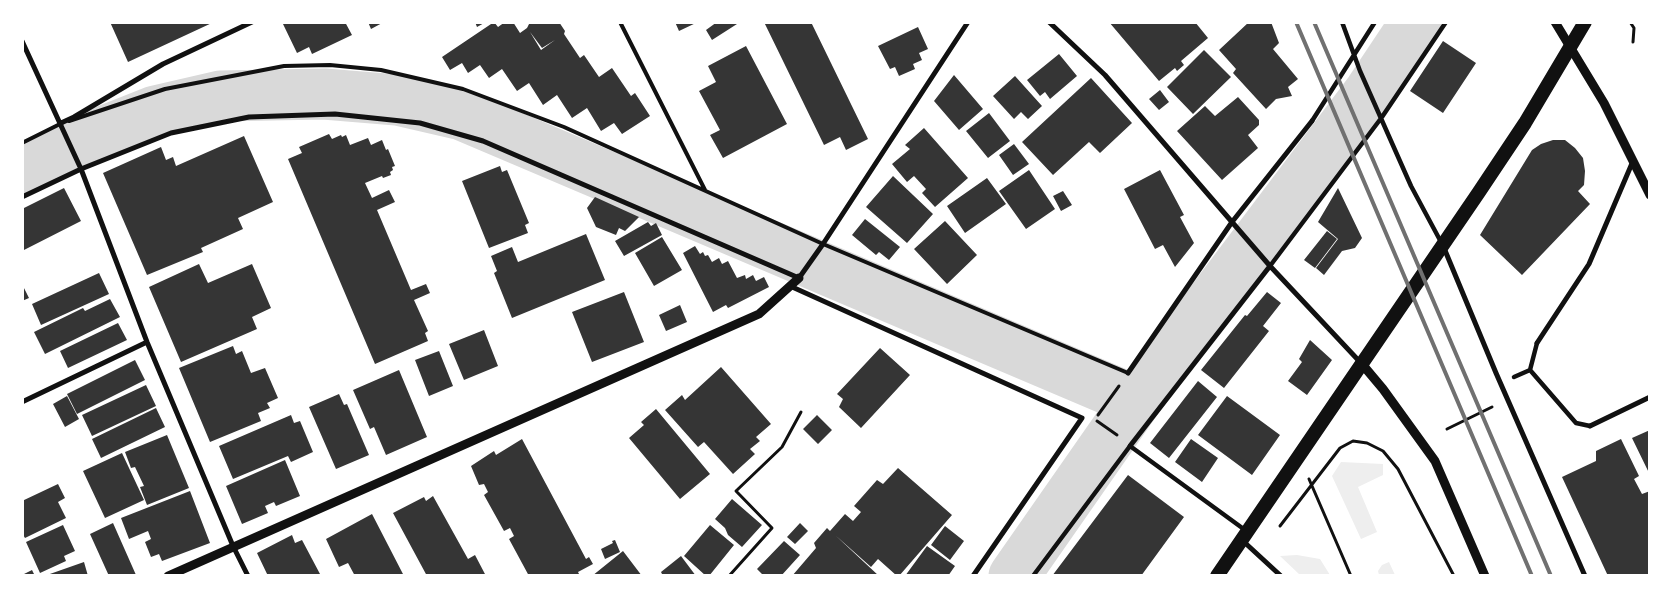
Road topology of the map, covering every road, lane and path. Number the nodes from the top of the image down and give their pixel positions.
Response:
1 (252, 22) edge
2 (620, 22) edge
3 (968, 22) edge
4 (1049, 22) edge
5 (1342, 22) edge
6 (1375, 22) edge
7 (1446, 22) edge
8 (1555, 22) edge
9 (1585, 22) edge
10 (1630, 22) edge
11 (22, 41) edge
12 (1633, 42) dead end
13 (1570, 47) junction
14 (1354, 55) junction
15 (1382, 117) junction
16 (1312, 121) joint
17 (61, 123) junction
18 (22, 143) edge
19 (1633, 160) junction
20 (81, 169) junction
21 (705, 191) junction
22 (1650, 195) edge
23 (22, 197) edge
24 (1232, 222) junction
25 (823, 244) junction
26 (1443, 245) junction
27 (1270, 266) junction
28 (799, 278) junction
29 (790, 286) junction
30 (147, 342) junction
31 (1537, 343) joint
32 (1362, 364) junction
33 (1530, 370) junction
34 (1128, 373) junction
35 (1514, 377) dead end
36 (1650, 398) edge
37 (22, 402) edge
38 (1500, 403) dead end
39 (801, 412) dead end
40 (1590, 426) joint
41 (1447, 429) dead end
42 (1130, 446) junction
43 (1317, 496) dead end
44 (1278, 528) dead end
45 (1243, 535) junction
46 (233, 546) junction
47 (168, 576) edge
48 (248, 576) edge
49 (729, 576) edge
50 (973, 576) edge
51 (1033, 576) edge
52 (1217, 576) edge
53 (1281, 576) edge
54 (1351, 576) edge
55 (1454, 576) edge
56 (1485, 576) edge
57 (1585, 576) edge

1 - 17 street
2 - 21 lane
3 - 25 street
4 - 24 street
5 - 14 street
6 - 14 street
7 - 15 street
8 - 13 street
9 - 13 highway
10 - 12 path
11 - 17 street
13 - 19 street
13 - 26 highway
14 - 15 street
14 - 16 street
15 - 26 street
15 - 27 street
16 - 24 street
17 - 18 lane
17 - 20 street
17 - 21 lane
19 - 22 street
19 - 31 street
20 - 23 street
20 - 28 street
20 - 30 street
21 - 25 lane
24 - 27 street
24 - 34 street
25 - 28 street
25 - 34 lane
26 - 32 highway
26 - 57 street
27 - 32 street
27 - 42 street
28 - 29 street
29 - 46 street
29 - 50 street
30 - 37 street
30 - 46 street
31 - 33 street
32 - 45 highway
32 - 56 street
33 - 35 street
33 - 40 street
34 - 42 path
36 - 40 street
38 - 41 path
39 - 49 path
42 - 45 street
42 - 51 street
43 - 54 path
44 - 55 path
45 - 52 highway
45 - 53 street
46 - 47 street
46 - 48 street

